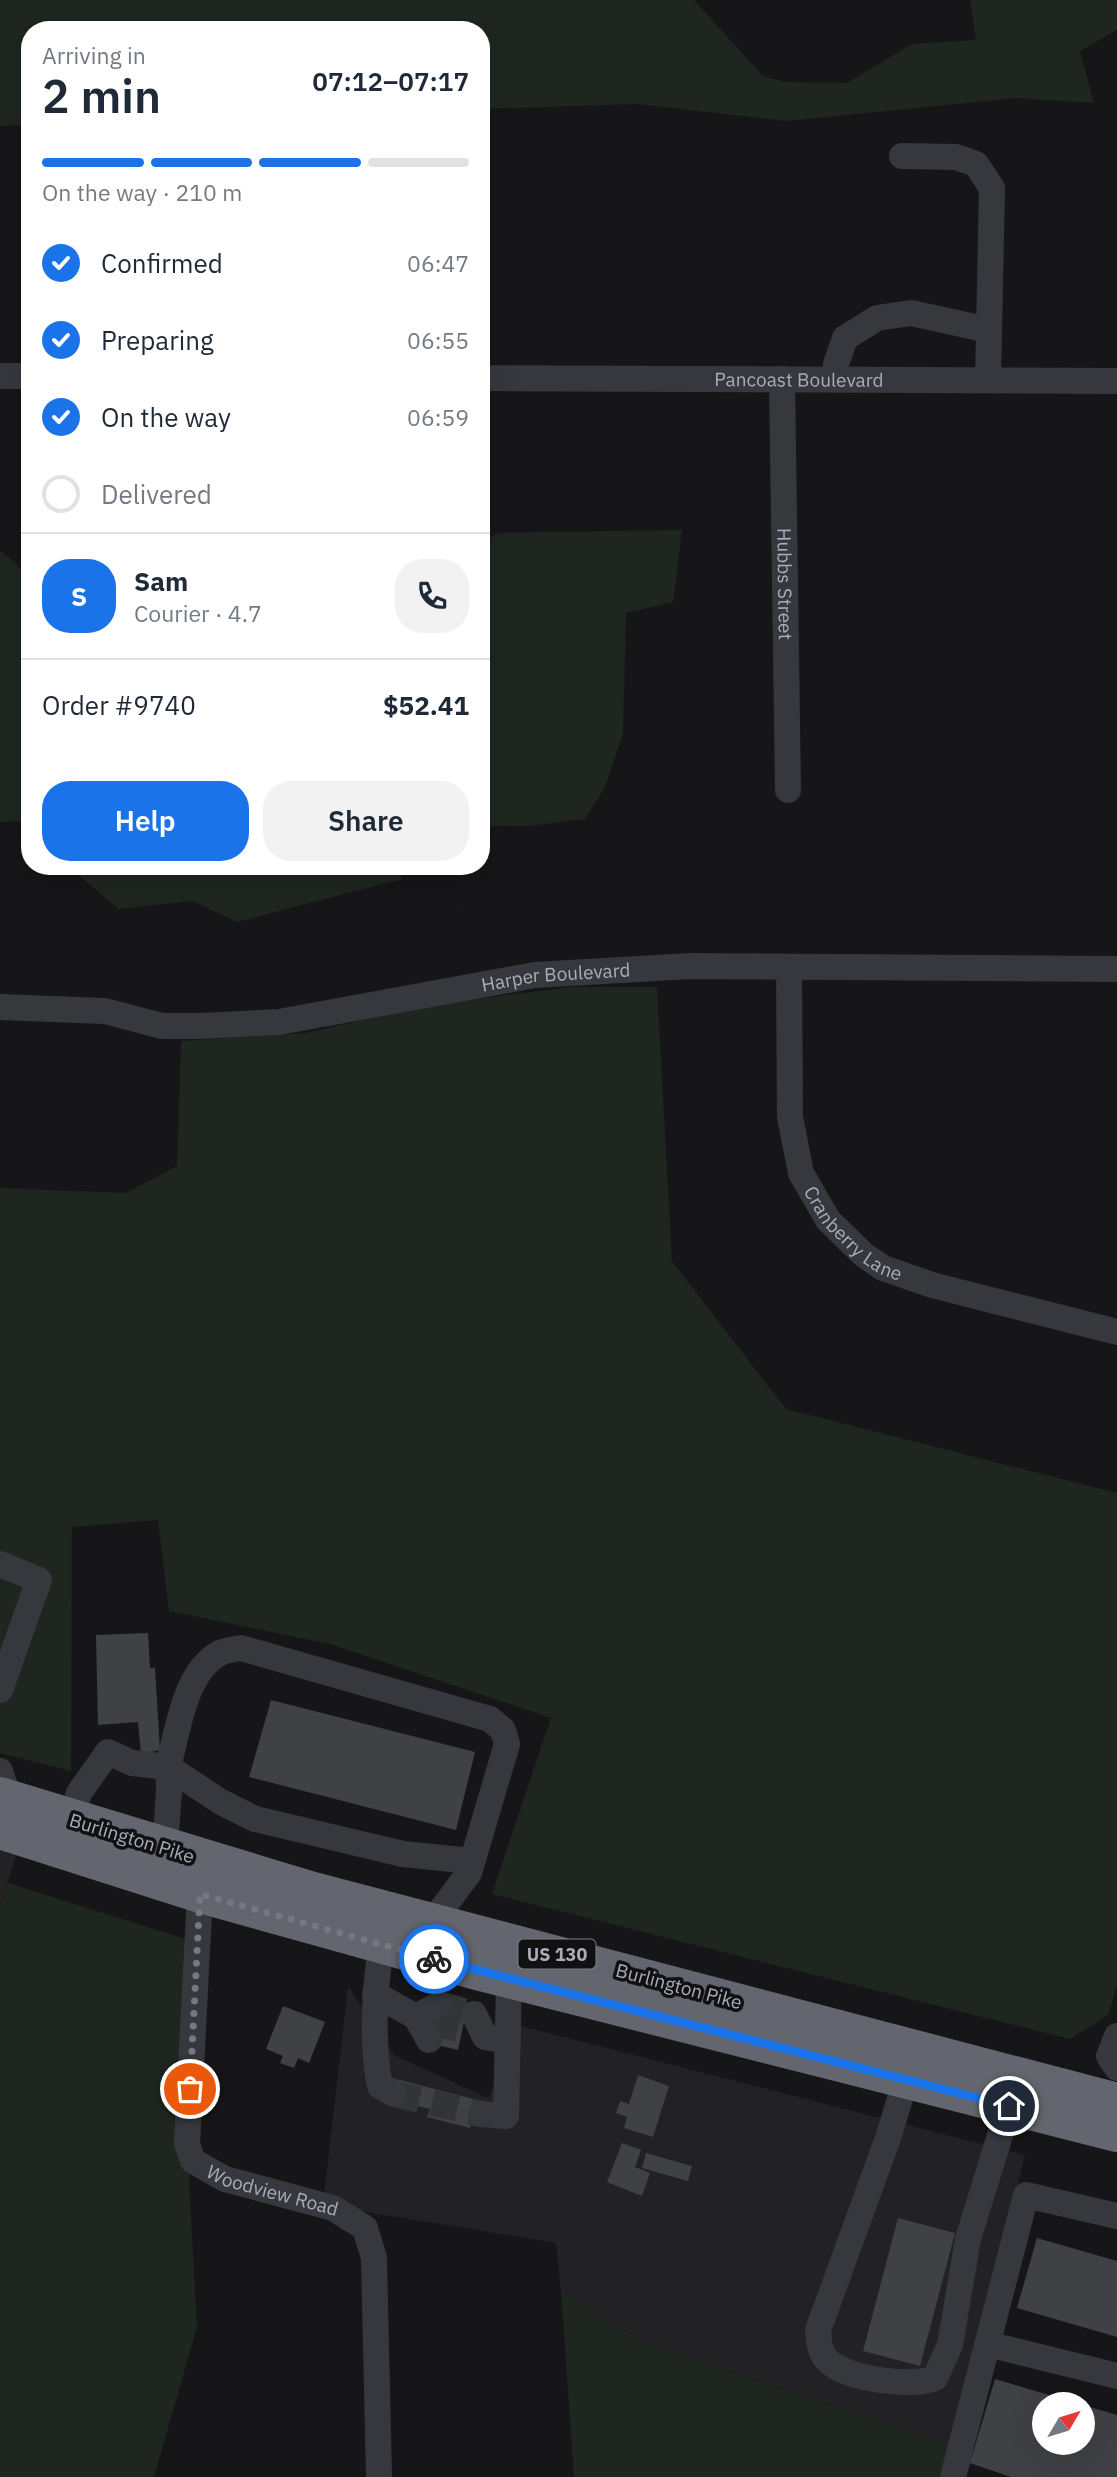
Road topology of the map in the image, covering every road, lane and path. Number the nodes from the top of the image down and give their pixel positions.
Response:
1 (902, 156) dead end
2 (989, 330) junction
3 (0, 376) edge
4 (21, 376) edge
5 (490, 378) edge
6 (782, 379) junction
7 (835, 379) junction
8 (988, 380) junction
9 (1117, 381) edge
10 (788, 790) dead end
11 (789, 969) junction
12 (1117, 969) edge
13 (0, 1007) edge
14 (1117, 1332) edge
15 (0, 1564) edge
16 (9, 1637) edge
17 (0, 1690) edge
18 (168, 1767) junction
19 (2, 1799) edge
20 (71, 1820) junction
21 (165, 1848) junction
22 (472, 1861) junction
23 (200, 1894) junction
24 (433, 1922) junction
25 (381, 1944) junction
26 (509, 1979) junction
27 (375, 1994) junction
28 (429, 2021) tunnel mouth
29 (1117, 2036) edge
30 (1117, 2068) edge
31 (906, 2079) junction
32 (394, 2094) tunnel mouth
33 (1117, 2102) edge
34 (1009, 2106) junction
35 (481, 2114) tunnel mouth
36 (1117, 2133) edge
37 (1117, 2217) edge
38 (987, 2344) junction
39 (1117, 2376) edge
40 (379, 2477) edge
41 (953, 2477) edge

1 - 2 street
2 - 7 street
2 - 8 street
3 - 4 street
5 - 6 street, Pancoast Boulevard
6 - 7 street, Pancoast Boulevard
6 - 10 street, Hubbs Street
7 - 8 street, Pancoast Boulevard
8 - 9 street, Pancoast Boulevard
11 - 12 street, Harper Boulevard
11 - 13 street, Harper Boulevard
11 - 14 street, Cranberry Lane
15 - 16 street
16 - 17 street
18 - 20 street
18 - 21 street
18 - 22 street
18 - 22 street
19 - 20 highway, Burlington Pike / US 130
19 - 23 highway, Burlington Pike / US 130
20 - 21 highway, Burlington Pike / US 130
21 - 24 highway, Burlington Pike / US 130
22 - 24 street
23 - 25 highway, Burlington Pike / US 130
23 - 40 street, Woodview Road
24 - 33 highway, Burlington Pike / US 130
25 - 26 highway, Burlington Pike / US 130
25 - 27 street
26 - 31 highway, Burlington Pike / US 130
26 - 35 street
27 - 28 street
27 - 32 street
29 - 30 street
31 - 34 highway, Burlington Pike / US 130
31 - 34 street
34 - 36 highway, Burlington Pike / US 130
37 - 38 street
38 - 39 street
38 - 41 street

